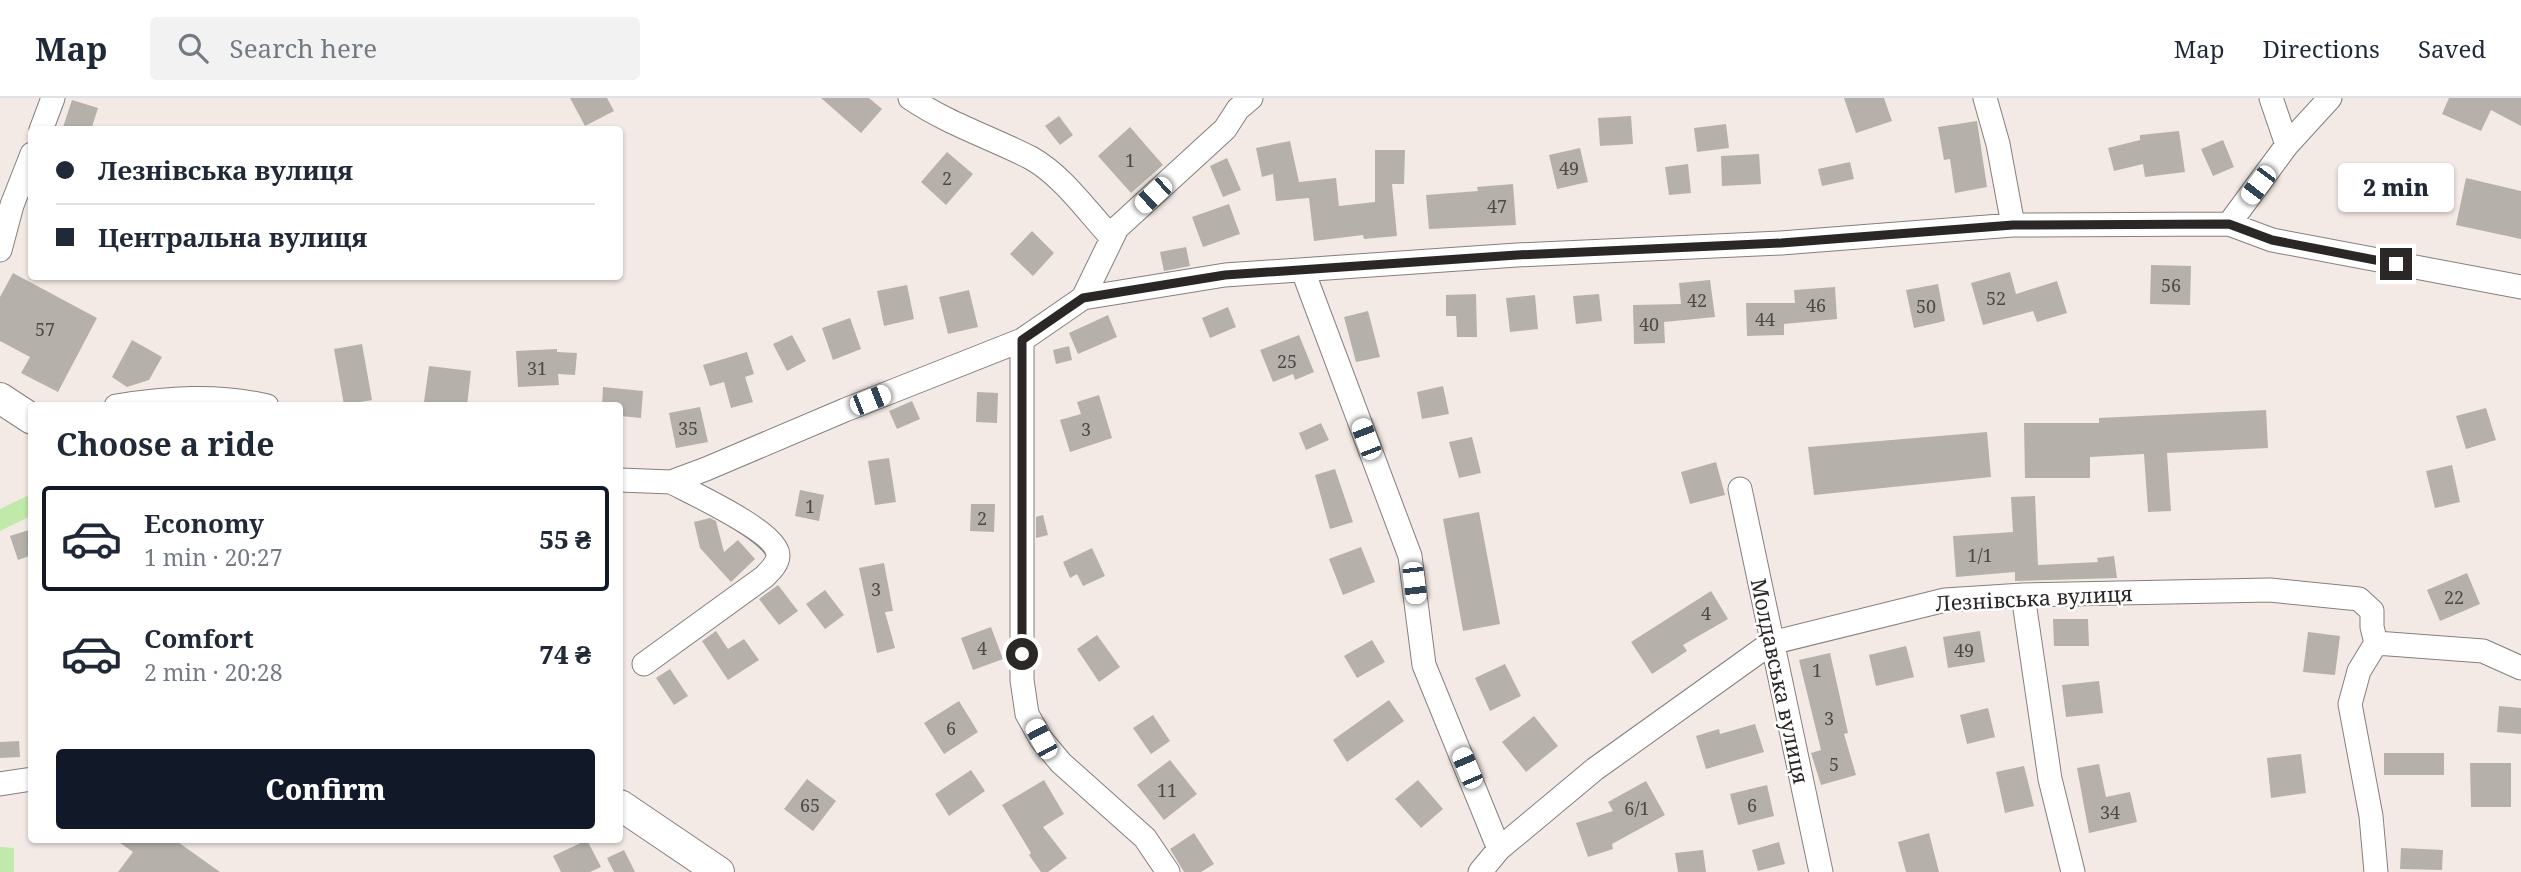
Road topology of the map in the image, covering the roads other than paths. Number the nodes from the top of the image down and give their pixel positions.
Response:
1 (53, 98) edge
2 (910, 98) edge
3 (1251, 98) edge
4 (1985, 98) edge
5 (2272, 98) edge
6 (2330, 98) edge
7 (42, 126) edge
8 (2287, 145) junction
9 (28, 164) edge
10 (2229, 224) junction
11 (2013, 225) junction
12 (1112, 238) junction
13 (0, 250) edge
14 (1303, 271) junction
15 (2521, 287) edge
16 (1083, 298) junction
17 (1022, 340) junction
18 (2, 402) edge
19 (153, 402) edge
20 (251, 402) edge
21 (28, 417) edge
22 (623, 480) edge
23 (671, 482) junction
24 (1740, 489) dead end
25 (2023, 595) junction
26 (1771, 643) junction
27 (2376, 643) junction
28 (644, 664) dead end
29 (2521, 668) edge
30 (28, 780) edge
31 (0, 784) edge
32 (623, 807) edge
33 (1499, 849) junction
34 (719, 872) edge
35 (1168, 872) edge
36 (1480, 872) edge
37 (1821, 872) edge
38 (2073, 872) edge
39 (2376, 872) edge

1 - 7 street
2 - 12 street
3 - 12 street
4 - 11 street
5 - 8 street
6 - 8 street
8 - 10 street
9 - 13 street
10 - 11 street
10 - 15 street
11 - 14 street
12 - 16 street
14 - 16 street
14 - 33 street
16 - 17 street
17 - 23 street
17 - 35 street
18 - 21 main road
19 - 20 street
22 - 23 street
23 - 28 street
24 - 26 street, Молдавська вулиця
25 - 26 street, Лезнівська вулиця
25 - 27 street, Лезнівська вулиця
25 - 38 street
26 - 33 street, Лезнівська вулиця
26 - 37 street, Молдавська вулиця
27 - 29 street
27 - 39 street
30 - 31 street
32 - 34 main road
33 - 36 street, Лезнівська вулиця

